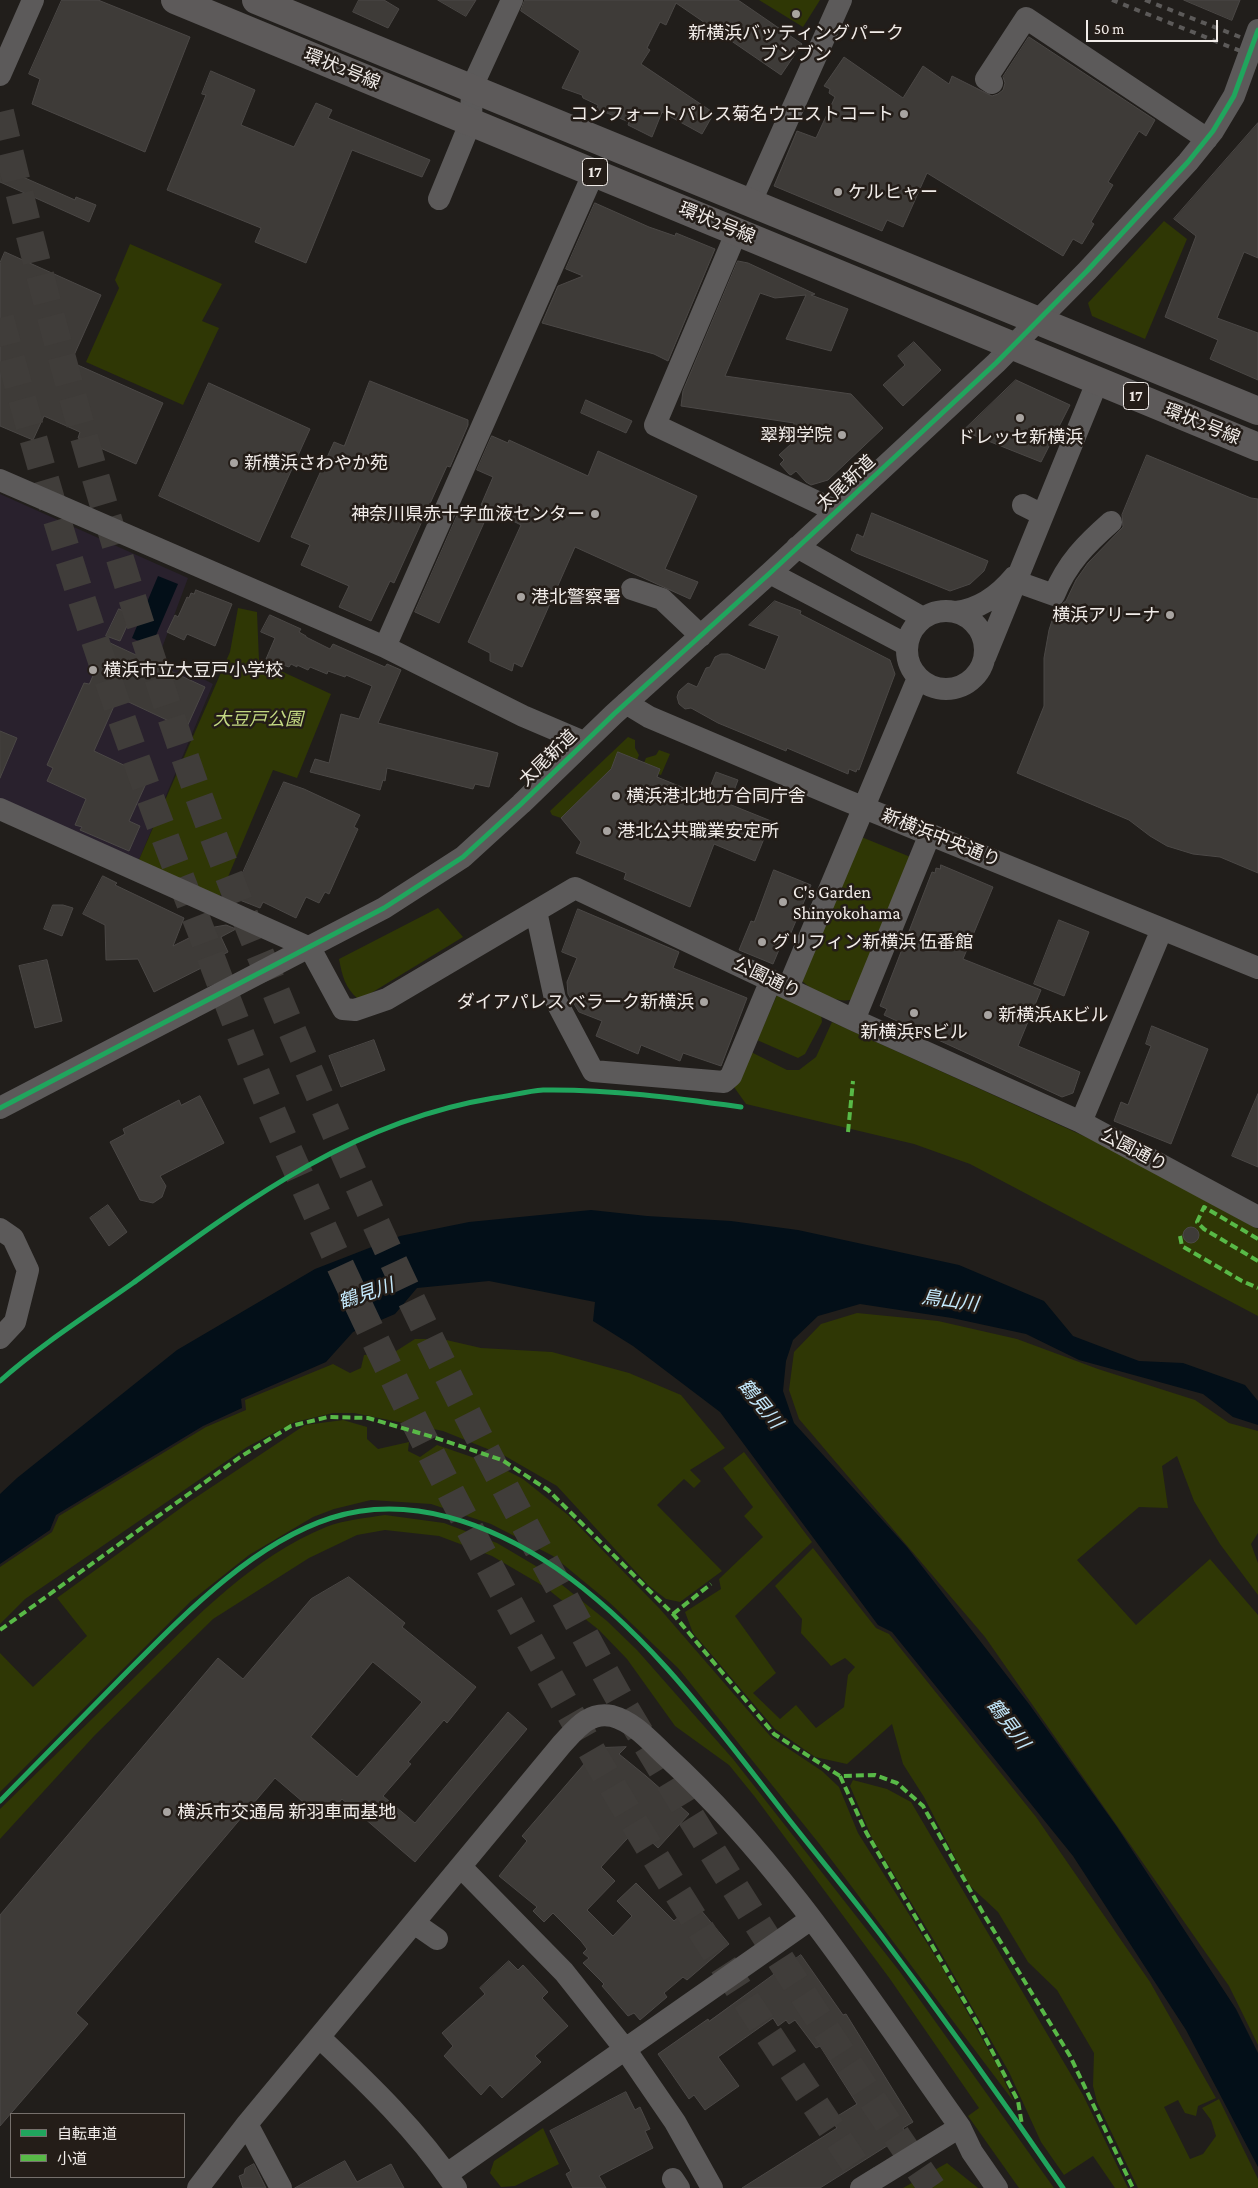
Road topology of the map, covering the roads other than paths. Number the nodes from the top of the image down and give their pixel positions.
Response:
1 (33, 0) edge
2 (175, 0) edge
3 (256, 0) edge
4 (512, 0) edge
5 (841, 0) edge
6 (1258, 30) edge
7 (0, 75) edge
8 (992, 83) dead end
9 (1250, 83) edge
10 (472, 87) junction
11 (471, 121) junction
12 (1207, 139) junction
13 (594, 172) junction
14 (438, 199) dead end
15 (750, 204) junction
16 (737, 231) junction
17 (1039, 320) junction
18 (1014, 346) junction
19 (1098, 380) junction
20 (1258, 411) edge
21 (1258, 447) edge
22 (0, 480) edge
23 (836, 511) junction
24 (1112, 522) dead end
25 (797, 547) junction
26 (770, 573) junction
27 (1016, 577) junction
28 (632, 589) dead end
29 (956, 612) junction
30 (923, 618) junction
31 (700, 636) junction
32 (907, 645) junction
33 (385, 647) junction
34 (985, 656) junction
35 (918, 678) junction
36 (626, 704) junction
37 (584, 742) junction
38 (863, 807) junction
39 (0, 809) edge
40 (930, 834) junction
41 (536, 912) junction
42 (1162, 929) junction
43 (310, 948) junction
44 (1258, 968) edge
45 (780, 984) junction
46 (854, 1020) junction
47 (0, 1108) edge
48 (1081, 1122) junction
49 (1258, 1217) edge
50 (0, 1229) edge
51 (0, 1338) edge
52 (461, 1867) junction
53 (811, 1919) junction
54 (414, 1923) junction
55 (437, 1939) dead end
56 (319, 2037) junction
57 (625, 2049) junction
58 (247, 2124) junction
59 (960, 2127) junction
60 (452, 2181) edge
61 (706, 2186) edge
62 (200, 2187) edge
63 (281, 2188) edge
64 (861, 2188) edge
65 (998, 2188) edge
66 (1011, 2188) edge

1 - 7 street
2 - 11 main road, 環状2号線 / 17
3 - 10 main road, 環状2号線 / 17
4 - 10 street
5 - 15 street
6 - 9 street, 太尾新道
8 - 12 street
9 - 12 street, 太尾新道
10 - 11 street
10 - 15 main road, 環状2号線 / 17
11 - 13 main road, 環状2号線 / 17
11 - 14 street
12 - 17 street, 太尾新道
13 - 16 main road, 環状2号線 / 17
13 - 33 street
15 - 17 main road, 環状2号線 / 17
16 - 18 main road, 環状2号線 / 17
16 - 23 street
17 - 18 street, 太尾新道
17 - 20 main road, 環状2号線 / 17
18 - 19 main road, 環状2号線 / 17
18 - 23 street, 太尾新道
19 - 21 main road, 環状2号線 / 17
19 - 27 street
22 - 33 street
23 - 25 street, 太尾新道
24 - 27 street
25 - 26 street, 太尾新道
25 - 30 street
26 - 31 street, 太尾新道
26 - 32 street
27 - 29 street
27 - 34 street
28 - 31 street
29 - 30 street
29 - 34 street
30 - 32 street
31 - 36 street, 太尾新道
32 - 35 street
33 - 37 street
34 - 35 street
35 - 38 street
36 - 37 street, 太尾新道
36 - 38 street, 新横浜中央通り
37 - 43 street, 太尾新道
38 - 40 street, 新横浜中央通り
38 - 45 street
39 - 43 street
40 - 42 street, 新横浜中央通り
40 - 46 street
41 - 43 street, 公園通り
41 - 45 street, 公園通り
41 - 45 street
42 - 44 street, 新横浜中央通り
42 - 48 street
43 - 47 street, 太尾新道
45 - 46 street, 公園通り
46 - 48 street, 公園通り
48 - 49 street, 公園通り
50 - 51 street
52 - 53 street
52 - 54 street
52 - 57 street
53 - 57 street
53 - 59 street
54 - 55 street
54 - 56 street
56 - 58 street
56 - 60 street
57 - 60 street
57 - 61 street
58 - 62 street
58 - 63 street
59 - 64 street
59 - 65 street
59 - 66 street

